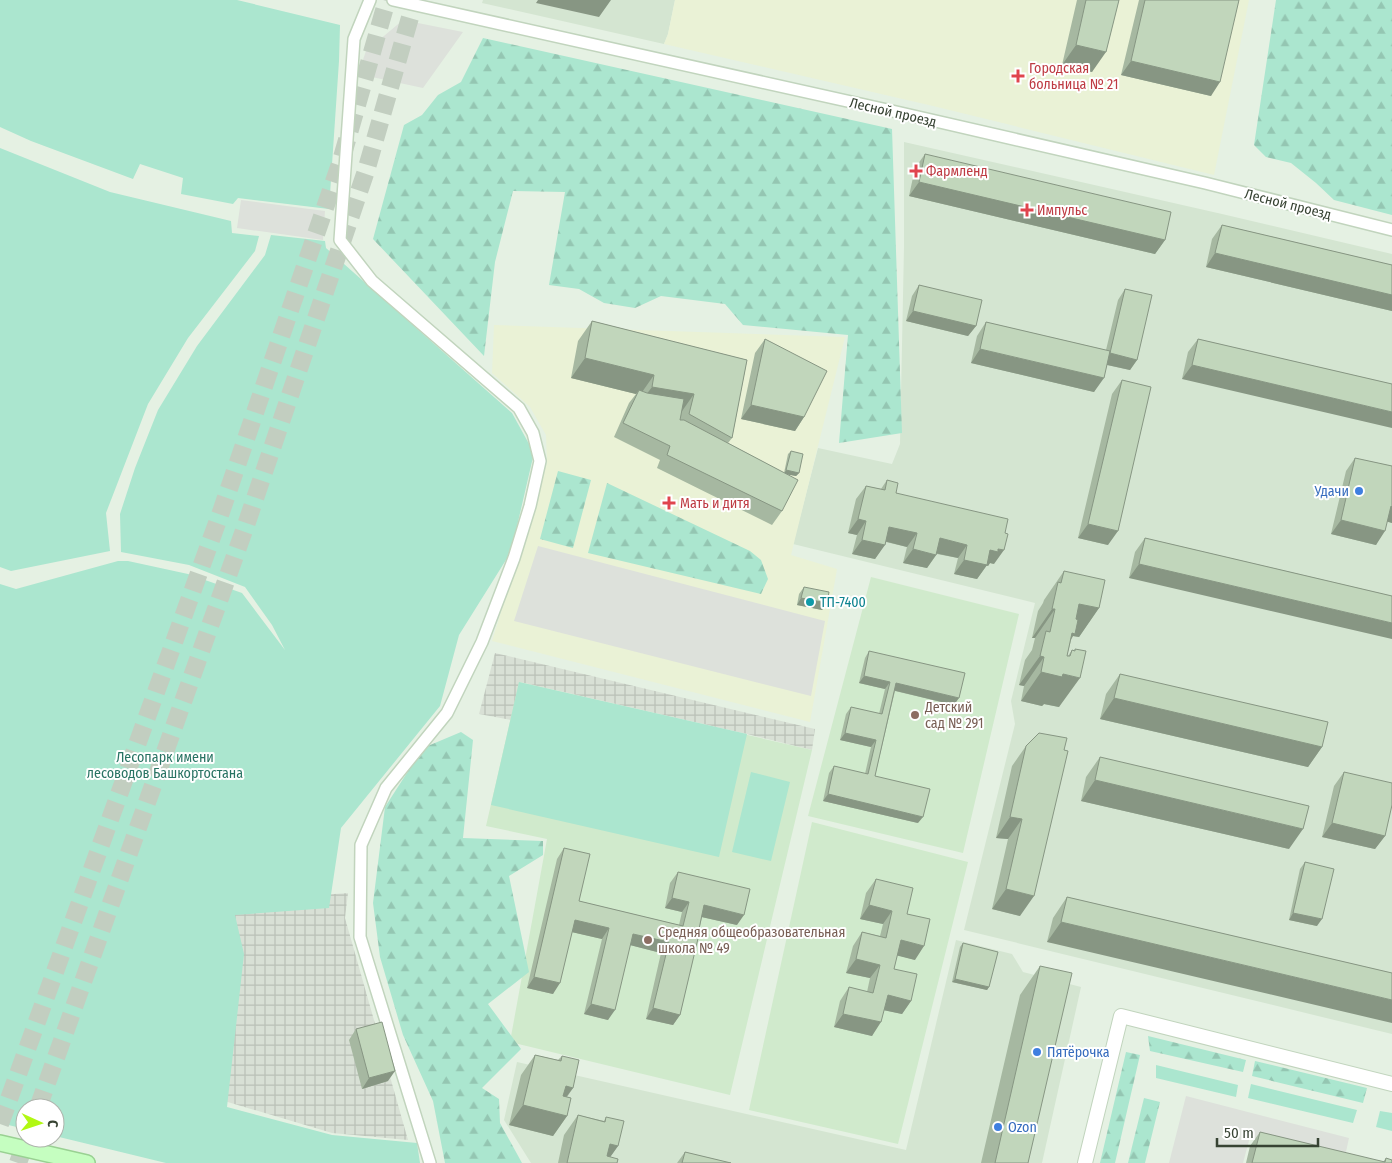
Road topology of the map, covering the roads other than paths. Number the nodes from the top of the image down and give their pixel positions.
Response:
1 (370, 0) edge
2 (393, 0) edge
3 (1392, 230) edge
4 (1392, 1084) edge
5 (0, 1143) edge
6 (87, 1163) edge
7 (430, 1163) edge
8 (1085, 1163) edge

1 - 7 street
2 - 3 street, Лесной проезд
4 - 8 street
5 - 6 main road

